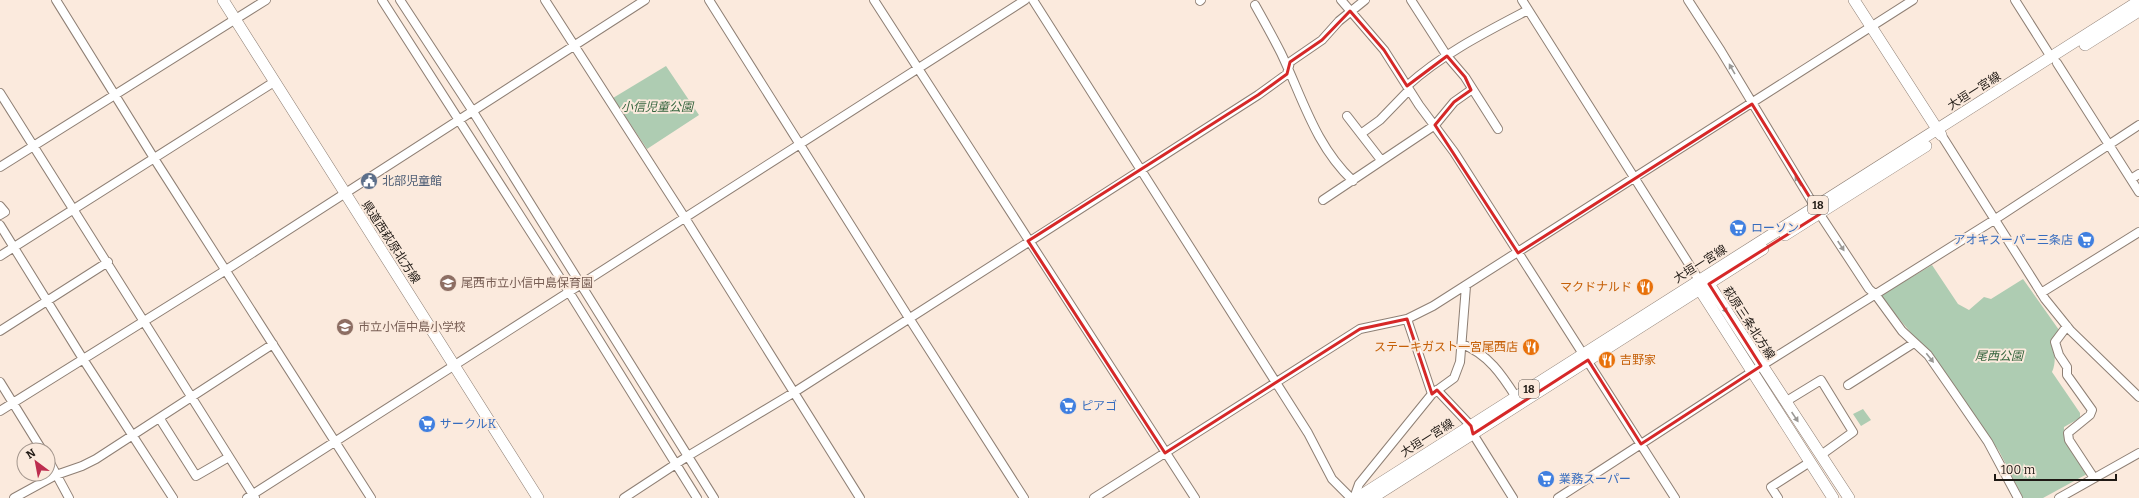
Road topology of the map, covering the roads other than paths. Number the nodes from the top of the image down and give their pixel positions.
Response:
1 (56, 0) edge
2 (223, 0) edge
3 (266, 0) edge
4 (382, 0) edge
5 (400, 0) edge
6 (545, 0) edge
7 (644, 0) edge
8 (709, 0) edge
9 (874, 0) edge
10 (1026, 0) edge
11 (1033, 0) edge
12 (1341, 0) edge
13 (1365, 0) edge
14 (1411, 0) edge
15 (1522, 0) edge
16 (1688, 0) edge
17 (1854, 0) edge
18 (1914, 0) edge
19 (2015, 0) edge
20 (2139, 1) edge
21 (1255, 5) dead end
22 (1528, 10) junction
23 (1350, 11) junction
24 (2139, 11) edge
25 (235, 20) junction
26 (1872, 27) junction
27 (573, 45) junction
28 (1447, 56) junction
29 (2054, 60) junction
30 (918, 69) junction
31 (1288, 69) junction
32 (274, 82) junction
33 (1408, 88) junction
34 (1471, 90) junction
35 (0, 93) edge
36 (116, 96) junction
37 (1752, 104) junction
38 (472, 110) junction
39 (1347, 116) dead end
40 (460, 120) junction
41 (1435, 124) junction
42 (2139, 125) edge
43 (1498, 129) dead end
44 (1362, 133) junction
45 (1939, 133) junction
46 (800, 144) junction
47 (2108, 144) junction
48 (34, 146) junction
49 (154, 158) junction
50 (1381, 160) junction
51 (0, 167) edge
52 (1142, 168) junction
53 (2139, 174) edge
54 (1633, 179) junction
55 (2131, 179) junction
56 (1352, 181) junction
57 (2139, 192) edge
58 (343, 193) junction
59 (1323, 200) dead end
60 (0, 206) edge
61 (75, 210) junction
62 (1817, 210) junction
63 (0, 215) edge
64 (685, 218) junction
65 (1994, 220) junction
66 (0, 225) edge
67 (2139, 232) edge
68 (1028, 241) junction
69 (14, 247) junction
70 (1518, 253) junction
71 (0, 256) edge
72 (108, 262) junction
73 (226, 270) junction
74 (581, 285) junction
75 (1703, 285) junction
76 (1466, 286) junction
77 (570, 292) junction
78 (2041, 293) junction
79 (1875, 294) junction
80 (46, 301) junction
81 (909, 318) junction
82 (1407, 319) junction
83 (143, 320) junction
84 (2067, 326) junction
85 (0, 331) edge
86 (1914, 343) junction
87 (273, 344) junction
88 (1462, 344) junction
89 (1586, 357) junction
90 (83, 359) junction
91 (454, 366) junction
92 (1757, 368) junction
93 (1275, 381) junction
94 (0, 382) edge
95 (1848, 385) dead end
96 (1434, 392) junction
97 (793, 393) junction
98 (2138, 393) edge
99 (192, 397) junction
100 (1516, 397) junction
101 (1785, 402) junction
102 (13, 403) junction
103 (0, 411) edge
104 (160, 419) junction
105 (1472, 430) junction
106 (133, 434) junction
107 (37, 442) edge
108 (335, 442) junction
109 (1641, 444) junction
110 (1165, 453) junction
111 (2139, 453) edge
112 (1821, 455) junction
113 (688, 456) junction
114 (229, 457) junction
115 (1810, 462) junction
116 (676, 464) junction
117 (56, 475) joint
118 (2094, 478) junction
119 (43, 482) edge
120 (252, 497) edge
121 (14, 498) edge
122 (69, 498) edge
123 (173, 498) edge
124 (371, 498) edge
125 (538, 498) edge
126 (624, 498) edge
127 (697, 498) edge
128 (714, 498) edge
129 (860, 498) edge
130 (1024, 498) edge
131 (1094, 498) edge
132 (1195, 498) edge
133 (1351, 498) edge
134 (1356, 498) edge
135 (1372, 498) edge
136 (1513, 498) edge
137 (1558, 498) edge
138 (1675, 498) edge
139 (1778, 498) edge
140 (1833, 498) edge
141 (1849, 498) edge
142 (2018, 498) edge
143 (2059, 498) edge

1 - 36 street
2 - 25 main road, 県道西萩原北方線
3 - 25 street
4 - 40 street
5 - 38 street
6 - 27 street
7 - 27 street
8 - 46 street
9 - 30 street
10 - 30 street
11 - 52 street
12 - 23 street
13 - 23 street
14 - 28 street
15 - 22 street
37 -> 16 street
17 - 26 main road
18 - 26 street
19 - 29 street
20 - 29 main road, 大垣一宮線 / 18
21 - 31 street
22 - 28 street
22 - 54 street
23 - 31 street
23 - 33 street
24 - 29 main road, 大垣一宮線 / 18
25 - 32 main road, 県道西萩原北方線
25 - 36 street
26 - 37 street
26 - 45 main road
27 - 38 street
27 - 64 street
28 - 33 street
28 - 34 street
29 - 45 main road, 大垣一宮線 / 18
29 - 47 street
30 - 46 street
30 - 68 street
31 - 52 street
31 - 56 street
32 - 49 street
32 - 58 main road, 県道西萩原北方線
33 - 41 street
33 - 44 street
34 - 41 street
34 - 43 street
35 - 48 street
36 - 48 street
36 - 49 street
37 - 54 street
62 -> 37 street
38 - 40 street
38 - 74 street
39 - 44 street
40 - 58 street
40 - 77 street
41 - 50 street
41 - 70 street
42 - 47 street
44 - 50 street
45 - 62 main road, 大垣一宮線 / 18
45 - 65 street
46 - 64 street
46 - 81 street
47 - 55 street
47 - 65 street
48 - 51 street
48 - 61 street
49 - 61 street
49 - 73 street
50 - 56 street
52 - 68 street
52 - 93 street
53 - 55 street
54 - 70 street
54 - 75 street
55 - 57 street
56 - 59 street
58 - 73 street
58 - 91 main road, 県道西萩原北方線
60 - 63 street
61 - 69 street
61 - 72 street
62 - 75 main road, 大垣一宮線 / 18
62 -> 79 street
64 - 74 street
64 - 97 street
65 - 78 street
65 - 79 street
66 - 69 street
67 - 78 street
68 - 81 street
68 - 110 street
69 - 71 street
69 - 80 street
70 - 76 street
70 - 89 street
72 - 80 street
72 - 83 street
73 - 83 street
73 - 87 street
74 - 77 street
74 - 113 street
75 - 89 main road, 大垣一宮線 / 18
75 - 92 main road, 萩原三条北方線
76 - 82 street
76 - 88 street
77 - 91 street
77 - 116 street
78 - 84 street
79 - 86 street
79 - 92 street
80 - 85 street
80 - 90 street
81 - 97 street
81 - 130 street
82 - 93 street
82 - 96 street
83 - 90 street
83 - 99 street
84 - 98 street
84 - 118 street
86 - 95 street
86 -> 142 street
87 - 99 street
87 - 108 street
88 - 96 street
88 - 100 street
89 - 100 main road, 大垣一宮線 / 18
89 - 105 main road, 大垣一宮線 / 18
89 - 109 street
90 - 102 street
90 - 106 street
91 - 108 street
91 - 125 main road, 県道西萩原北方線
92 - 101 main road, 萩原三条北方線
92 - 109 street
92 - 115 main road, 萩原三条北方線
93 - 110 street
93 - 133 street
94 - 102 street
96 - 105 street
96 - 134 street
97 - 113 street
97 - 129 street
99 - 104 street
99 - 114 street
100 - 105 main road, 大垣一宮線 / 18
101 -> 112 main road, 萩原三条北方線
101 - 112 street
102 - 103 street
102 - 107 street
104 - 106 street
104 - 114 street
105 - 134 main road, 大垣一宮線 / 18
105 - 135 main road, 大垣一宮線 / 18
105 - 136 street
106 - 117 street
106 - 123 street
108 - 120 street
108 - 124 street
109 - 137 street
109 - 138 street
110 - 131 street
110 - 132 street
111 - 118 street
112 - 141 main road, 萩原三条北方線
113 - 116 street
113 - 128 street
114 - 120 street
115 - 139 street
115 - 140 main road, 萩原三条北方線
116 - 126 street
116 - 127 street
117 - 122 street
118 - 143 street
119 - 121 street

